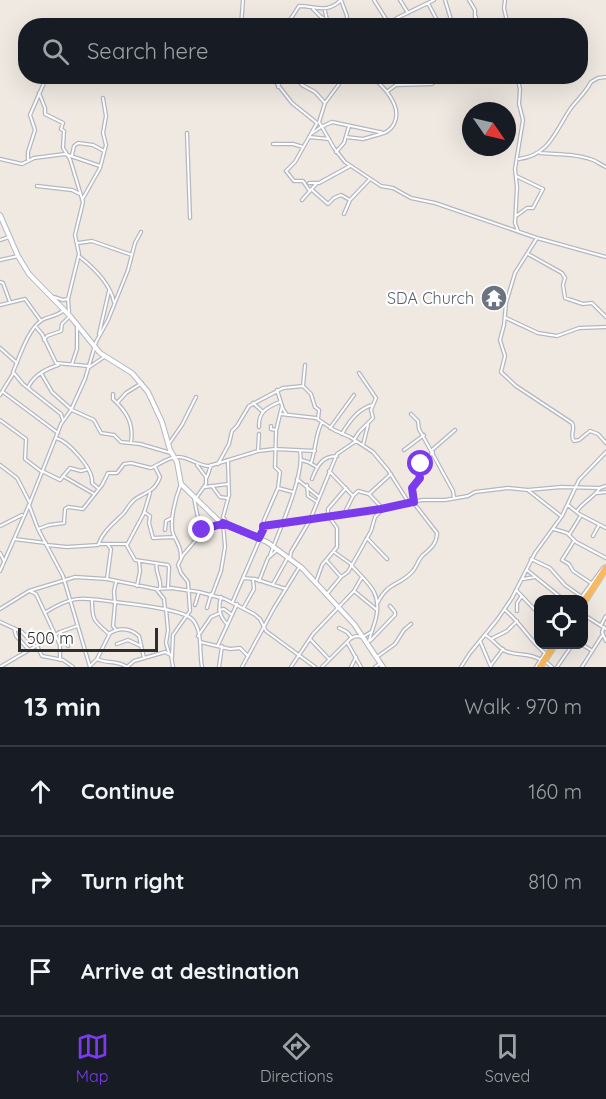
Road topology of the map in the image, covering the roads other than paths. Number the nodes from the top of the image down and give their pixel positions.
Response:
1 (243, 0) edge
2 (341, 0) edge
3 (374, 0) edge
4 (400, 0) edge
5 (434, 0) edge
6 (445, 0) edge
7 (469, 0) edge
8 (505, 0) edge
9 (428, 3) junction
10 (312, 8) junction
11 (326, 10) junction
12 (408, 13) junction
13 (321, 17) joint
14 (242, 18) edge
15 (291, 18) edge
16 (327, 18) edge
17 (347, 18) edge
18 (384, 18) edge
19 (399, 18) edge
20 (436, 18) edge
21 (451, 18) edge
22 (475, 18) edge
23 (506, 18) edge
24 (606, 77) edge
25 (43, 84) edge
26 (276, 84) edge
27 (279, 84) edge
28 (301, 84) edge
29 (338, 84) edge
30 (380, 84) edge
31 (408, 84) joint
32 (423, 84) joint
33 (432, 84) edge
34 (519, 84) edge
35 (278, 87) junction
36 (387, 91) junction
37 (39, 93) junction
38 (103, 98) dead end
39 (35, 102) junction
40 (325, 103) junction
41 (44, 106) junction
42 (320, 125) junction
43 (349, 126) junction
44 (187, 133) dead end
45 (384, 133) junction
46 (310, 136) junction
47 (346, 137) junction
48 (328, 139) junction
49 (273, 144) dead end
50 (303, 147) junction
51 (104, 151) junction
52 (336, 152) junction
53 (539, 153) junction
54 (70, 156) junction
55 (0, 159) edge
56 (518, 159) junction
57 (28, 161) junction
58 (101, 166) junction
59 (350, 166) junction
60 (606, 167) edge
61 (516, 176) junction
62 (370, 179) junction
63 (309, 183) dead end
64 (317, 183) junction
65 (37, 186) dead end
66 (310, 190) junction
67 (80, 195) junction
68 (86, 196) junction
69 (82, 200) junction
70 (302, 200) dead end
71 (350, 200) junction
72 (344, 214) dead end
73 (0, 215) edge
74 (516, 216) junction
75 (190, 218) dead end
76 (0, 220) edge
77 (5, 225) junction
78 (518, 231) junction
79 (141, 232) dead end
80 (9, 237) junction
81 (537, 238) junction
82 (0, 240) edge
83 (77, 243) junction
84 (527, 253) junction
85 (132, 255) junction
86 (18, 256) junction
87 (79, 256) junction
88 (606, 257) edge
89 (0, 261) edge
90 (0, 282) edge
91 (109, 291) junction
92 (51, 297) junction
93 (68, 299) junction
94 (10, 302) junction
95 (0, 304) edge
96 (114, 304) junction
97 (64, 310) junction
98 (70, 316) junction
99 (505, 317) junction
100 (606, 317) edge
101 (41, 321) junction
102 (76, 324) junction
103 (36, 327) junction
104 (606, 327) edge
105 (100, 335) junction
106 (44, 340) junction
107 (95, 345) junction
108 (1, 349) edge
109 (0, 355) edge
110 (104, 357) junction
111 (55, 362) junction
112 (17, 363) junction
113 (59, 364) junction
114 (72, 364) junction
115 (305, 365) dead end
116 (88, 367) junction
117 (46, 370) junction
118 (41, 373) junction
119 (359, 373) dead end
120 (13, 374) junction
121 (141, 383) junction
122 (27, 386) junction
123 (303, 386) junction
124 (277, 390) junction
125 (1, 394) edge
126 (112, 394) dead end
127 (354, 395) dead end
128 (196, 397) dead end
129 (280, 402) junction
130 (117, 403) junction
131 (253, 404) junction
132 (373, 405) junction
133 (282, 406) junction
134 (72, 409) junction
135 (261, 411) junction
136 (61, 414) junction
137 (280, 414) junction
138 (411, 414) dead end
139 (287, 416) junction
140 (318, 419) junction
141 (0, 420) edge
142 (63, 421) junction
143 (368, 423) junction
144 (322, 424) junction
145 (271, 426) dead end
146 (259, 427) dead end
147 (330, 428) junction
148 (276, 430) junction
149 (455, 430) dead end
150 (58, 433) junction
151 (342, 434) junction
152 (259, 435) dead end
153 (424, 435) junction
154 (56, 438) junction
155 (355, 441) junction
156 (131, 442) junction
157 (606, 443) edge
158 (168, 445) junction
159 (363, 445) junction
160 (275, 449) junction
161 (404, 450) dead end
162 (258, 451) junction
163 (300, 451) junction
164 (315, 451) junction
165 (433, 451) junction
166 (606, 452) edge
167 (173, 455) junction
168 (331, 456) junction
169 (337, 456) junction
170 (221, 457) junction
171 (301, 460) junction
172 (334, 460) junction
173 (228, 461) junction
174 (196, 463) junction
175 (311, 463) junction
176 (412, 463) dead end
177 (219, 464) junction
178 (0, 465) edge
179 (211, 465) junction
180 (155, 467) junction
181 (317, 467) junction
182 (88, 469) junction
183 (418, 469) junction
184 (329, 471) junction
185 (42, 472) junction
186 (47, 472) junction
187 (391, 474) junction
188 (63, 476) junction
189 (40, 477) junction
190 (312, 478) dead end
191 (206, 479) junction
192 (297, 479) junction
193 (181, 484) junction
194 (228, 484) junction
195 (307, 485) junction
196 (212, 486) junction
197 (606, 486) edge
198 (205, 487) junction
199 (278, 488) junction
200 (346, 488) junction
201 (576, 488) junction
202 (600, 488) junction
203 (99, 489) junction
204 (528, 490) junction
205 (151, 491) junction
206 (293, 492) junction
207 (606, 492) edge
208 (94, 494) junction
209 (369, 494) junction
210 (596, 494) junction
211 (194, 496) junction
212 (320, 496) junction
213 (353, 496) junction
214 (228, 498) junction
215 (454, 498) junction
216 (313, 500) junction
217 (317, 502) junction
218 (412, 502) junction
219 (29, 504) junction
220 (315, 505) junction
221 (568, 505) junction
222 (382, 509) junction
223 (31, 511) junction
224 (26, 512) junction
225 (144, 512) junction
226 (576, 512) junction
227 (344, 514) junction
228 (561, 516) junction
229 (18, 518) junction
230 (172, 518) junction
231 (330, 518) junction
232 (580, 518) dead end
233 (310, 519) junction
234 (20, 521) junction
235 (223, 524) junction
236 (282, 524) junction
237 (599, 525) junction
238 (0, 526) edge
239 (229, 526) junction
240 (263, 526) junction
241 (553, 528) junction
242 (606, 528) edge
243 (38, 529) junction
244 (201, 529) junction
245 (165, 530) dead end
246 (569, 535) junction
247 (593, 536) dead end
248 (174, 537) junction
249 (259, 538) junction
250 (367, 538) junction
251 (13, 539) junction
252 (574, 541) junction
253 (47, 544) junction
254 (99, 544) junction
255 (108, 545) junction
256 (127, 545) junction
257 (274, 546) junction
258 (279, 549) junction
259 (334, 552) junction
260 (0, 553) edge
261 (270, 555) junction
262 (290, 557) junction
263 (181, 558) junction
264 (606, 558) edge
265 (387, 559) dead end
266 (326, 560) junction
267 (531, 560) junction
268 (4, 561) junction
269 (139, 561) junction
270 (157, 563) junction
271 (351, 564) junction
272 (300, 566) junction
273 (606, 568) edge
274 (356, 570) junction
275 (527, 570) junction
276 (0, 571) edge
277 (348, 572) junction
278 (295, 574) junction
279 (341, 577) junction
280 (362, 577) junction
281 (535, 577) junction
282 (243, 578) junction
283 (65, 579) junction
284 (107, 579) junction
285 (253, 579) junction
286 (523, 579) junction
287 (259, 581) junction
288 (117, 582) junction
289 (316, 583) junction
290 (273, 584) junction
291 (136, 586) junction
292 (591, 587) junction
293 (168, 588) junction
294 (158, 589) junction
295 (286, 589) junction
296 (189, 590) junction
297 (516, 590) junction
298 (30, 591) junction
299 (354, 591) junction
300 (199, 592) junction
301 (211, 595) junction
302 (558, 595) edge
303 (577, 595) edge
304 (585, 595) edge
305 (326, 596) junction
306 (221, 597) junction
307 (521, 597) junction
308 (70, 599) junction
309 (92, 599) junction
310 (115, 602) junction
311 (232, 602) junction
312 (378, 602) junction
313 (237, 604) junction
314 (195, 605) dead end
315 (390, 606) dead end
316 (207, 608) dead end
317 (244, 608) junction
318 (338, 608) junction
319 (0, 609) edge
320 (166, 609) junction
321 (505, 609) junction
322 (534, 609) edge
323 (377, 610) junction
324 (46, 611) junction
325 (517, 611) dead end
326 (220, 612) junction
327 (232, 615) junction
328 (189, 616) junction
329 (606, 616) edge
330 (588, 617) edge
331 (516, 621) junction
332 (0, 622) edge
333 (227, 624) junction
334 (411, 624) dead end
335 (78, 625) junction
336 (113, 626) junction
337 (263, 627) junction
338 (604, 627) edge
339 (14, 628) junction
340 (339, 628) dead end
341 (116, 630) junction
342 (358, 630) junction
343 (60, 632) junction
344 (371, 632) junction
345 (110, 633) junction
346 (603, 634) junction
347 (55, 635) junction
348 (485, 635) junction
349 (198, 636) junction
350 (357, 636) junction
351 (498, 636) junction
352 (363, 637) junction
353 (352, 638) junction
354 (492, 638) junction
355 (310, 639) junction
356 (480, 641) junction
357 (606, 641) edge
358 (200, 642) junction
359 (347, 642) junction
360 (369, 642) junction
361 (496, 642) junction
362 (117, 644) dead end
363 (37, 645) junction
364 (68, 646) dead end
365 (141, 646) junction
366 (220, 646) junction
367 (588, 648) edge
368 (503, 649) junction
369 (552, 649) edge
370 (570, 649) edge
371 (29, 650) junction
372 (173, 650) junction
373 (592, 650) junction
374 (167, 652) junction
375 (299, 654) junction
376 (248, 656) junction
377 (172, 657) junction
378 (356, 657) junction
379 (377, 657) junction
380 (144, 658) junction
381 (97, 659) junction
382 (329, 659) junction
383 (60, 660) junction
384 (542, 661) edge
385 (382, 665) edge
386 (90, 666) edge
387 (491, 666) edge
388 (1, 667) edge
389 (73, 667) edge
390 (127, 667) edge
391 (173, 667) edge
392 (202, 667) edge
393 (219, 667) edge
394 (242, 667) edge
395 (291, 667) edge
396 (315, 667) edge
397 (322, 667) edge
398 (351, 667) edge
399 (362, 667) edge
400 (375, 667) edge
401 (461, 667) edge
402 (552, 667) edge
403 (556, 667) edge
404 (582, 667) edge

1 - 14 street
2 - 11 street
2 - 17 street
3 - 18 street
4 - 12 street
5 - 9 street
6 - 21 street
7 - 22 street
8 - 23 street
9 - 12 street
9 - 20 street
10 - 11 street
10 - 13 street
10 - 15 street
11 - 13 street
11 - 16 street
12 - 19 street
24 - 53 street
25 - 37 street
26 - 35 street
27 - 35 street
28 - 40 street
29 - 40 street
30 - 36 street
31 - 32 street
31 - 36 street
32 - 33 street
34 - 56 street
35 - 42 street
36 - 45 street
37 - 39 street
37 - 41 street
38 - 51 street
39 - 41 street
39 - 57 street
40 - 42 street
41 - 54 street
42 - 43 street
42 - 46 street
42 - 46 street
42 - 48 street
43 - 45 street
43 - 47 street
44 - 75 street
45 - 47 street
46 - 48 street
46 - 50 street
47 - 52 street
48 - 52 street
49 - 50 street
50 - 66 street
51 - 54 street
51 - 58 street
52 - 59 street
53 - 56 street
53 - 60 street
54 - 57 street
54 - 58 street
54 - 67 street
55 - 57 street
56 - 61 street
58 - 68 street
59 - 62 street
59 - 64 street
61 - 74 street
61 - 74 street
62 - 71 street
62 - 78 street
63 - 64 street
64 - 66 street
65 - 67 street
66 - 70 street
66 - 71 street
67 - 68 street
67 - 69 street
68 - 69 street
69 - 83 street
71 - 72 street
73 - 77 street
74 - 78 street
76 - 77 street
77 - 80 street
78 - 81 street
79 - 85 street
80 - 82 street
80 - 86 street
81 - 84 street
81 - 88 street
83 - 85 street
83 - 87 street
84 - 99 street
84 - 100 street
85 - 96 street
86 - 89 street
86 - 92 street
87 - 91 street
87 - 93 street
90 - 94 street
91 - 96 street
91 - 105 street
92 - 93 street
92 - 97 street
93 - 98 street
94 - 95 street
94 - 101 street
96 - 105 street
97 - 98 street
97 - 101 street
98 - 102 street
98 - 106 street
99 - 104 street
99 - 157 street
101 - 103 street
102 - 107 street
102 - 114 street
103 - 106 street
103 - 112 street
105 - 107 street
106 - 111 street
107 - 110 street
107 - 116 street
108 - 109 street
108 - 112 street
110 - 116 street
110 - 121 street
111 - 113 street
111 - 117 street
112 - 120 street
113 - 114 street
113 - 117 street
114 - 116 street
115 - 123 street
116 - 134 street
117 - 118 street
118 - 122 street
118 - 134 street
119 - 132 street
120 - 122 street
120 - 125 street
121 - 130 street
121 - 158 street
122 - 136 street
123 - 124 street
123 - 140 street
124 - 129 street
124 - 131 street
125 - 150 street
126 - 130 street
127 - 147 street
128 - 158 street
129 - 133 street
129 - 135 street
130 - 156 street
131 - 135 street
131 - 170 street
132 - 143 street
132 - 151 street
133 - 137 street
133 - 139 street
134 - 136 street
134 - 142 street
134 - 156 street
135 - 146 street
136 - 142 street
137 - 139 street
137 - 148 street
138 - 153 street
139 - 140 street
140 - 144 street
141 - 185 street
142 - 150 street
143 - 155 street
143 - 159 street
144 - 147 street
144 - 164 street
145 - 148 street
147 - 151 street
148 - 160 street
149 - 165 street
150 - 154 street
151 - 155 street
152 - 162 street
153 - 161 street
153 - 165 street
154 - 182 street
154 - 185 street
155 - 159 street
155 - 169 street
156 - 167 street
158 - 167 street
159 - 187 street
160 - 162 street
160 - 163 street
160 - 199 street
162 - 173 street
163 - 164 street
163 - 171 street
164 - 175 street
165 - 183 street
165 - 215 street
166 - 201 street
167 - 174 street
167 - 180 street
167 - 193 street
168 - 169 street
168 - 172 street
168 - 181 street
169 - 172 street
170 - 173 street
170 - 177 street
171 - 175 street
171 - 192 street
172 - 184 street
173 - 177 street
173 - 194 street
174 - 179 street
174 - 191 street
175 - 181 street
176 - 183 street
177 - 179 street
178 - 219 street
179 - 191 street
180 - 203 street
180 - 205 street
181 - 190 street
182 - 188 street
182 - 203 street
183 - 218 street
184 - 200 street
184 - 212 street
185 - 186 street
185 - 189 street
186 - 188 street
186 - 189 street
187 - 209 street
187 - 218 street
188 - 208 street
189 - 219 street
191 - 198 street
192 - 195 street
192 - 206 street
193 - 211 street
193 - 230 street
194 - 196 street
194 - 214 street
195 - 212 street
195 - 216 street
196 - 198 street
196 - 214 street
197 - 202 street
198 - 211 street
199 - 206 street
199 - 240 street
200 - 213 street
200 - 231 street
201 - 202 street
201 - 204 street
201 - 221 street
202 - 210 street
203 - 208 street
204 - 215 street
204 - 228 street
205 - 225 street
205 - 254 street
206 - 236 street
207 - 210 street
208 - 243 street
209 - 213 street
209 - 222 street
210 - 226 street
211 - 235 street
211 - 244 street
212 - 217 street
213 - 227 street
214 - 239 street
215 - 218 street
216 - 217 street
216 - 220 street
217 - 220 street
218 - 222 street
218 - 312 street
219 - 223 street
219 - 224 street
220 - 233 street
221 - 226 street
221 - 228 street
222 - 227 street
222 - 250 street
223 - 224 street
223 - 243 street
224 - 229 street
224 - 234 street
225 - 248 street
225 - 256 street
226 - 237 street
227 - 231 street
228 - 241 street
229 - 234 street
229 - 238 street
230 - 245 street
230 - 248 street
231 - 233 street
231 - 259 street
232 - 246 street
233 - 236 street
233 - 262 street
234 - 251 street
235 - 239 street
235 - 244 street
235 - 301 street
236 - 240 street
236 - 257 street
237 - 242 street
237 - 247 street
239 - 249 street
240 - 249 street
241 - 246 street
241 - 267 street
243 - 253 street
244 - 263 street
246 - 252 street
248 - 263 street
249 - 257 street
249 - 282 street
250 - 265 street
250 - 271 street
251 - 253 street
251 - 268 street
252 - 264 street
252 - 292 street
253 - 254 street
253 - 283 street
254 - 255 street
255 - 256 street
255 - 284 street
256 - 269 street
257 - 258 street
257 - 261 street
258 - 261 street
258 - 262 street
259 - 266 street
259 - 271 street
260 - 268 street
261 - 287 street
262 - 272 street
262 - 278 street
262 - 290 street
263 - 296 street
266 - 279 street
266 - 289 street
267 - 275 street
267 - 303 street
268 - 276 street
269 - 270 street
269 - 291 street
270 - 293 street
270 - 294 street
271 - 274 street
271 - 277 street
272 - 278 street
272 - 289 street
273 - 292 highway
274 - 277 street
274 - 280 street
275 - 281 street
275 - 286 street
277 - 279 street
278 - 295 street
279 - 305 street
280 - 299 street
280 - 312 street
281 - 286 street
281 - 302 street
282 - 285 street
282 - 311 street
283 - 284 street
283 - 298 street
283 - 308 street
284 - 288 street
285 - 287 street
285 - 317 street
286 - 297 street
287 - 290 street
288 - 291 street
288 - 310 street
289 - 305 street
290 - 295 street
291 - 294 street
292 - 304 highway
293 - 294 street
293 - 296 street
294 - 320 street
295 - 337 street
296 - 300 street
296 - 328 street
297 - 307 street
297 - 321 street
298 - 319 street
298 - 324 street
299 - 318 street
299 - 323 street
300 - 301 street
300 - 314 street
301 - 306 street
301 - 316 street
305 - 318 street
306 - 311 street
306 - 326 street
307 - 322 street
307 - 325 street
308 - 309 street
308 - 324 street
308 - 335 street
309 - 310 street
309 - 345 street
310 - 320 street
310 - 336 street
311 - 313 street
312 - 323 street
313 - 317 street
313 - 327 street
315 - 360 street
317 - 337 street
318 - 342 street
318 - 355 street
320 - 328 street
320 - 374 street
321 - 331 street
321 - 348 street
323 - 344 street
324 - 347 street
326 - 327 street
326 - 333 street
326 - 349 street
327 - 333 street
328 - 349 street
328 - 372 street
329 - 338 street
330 - 338 street
331 - 351 street
331 - 384 street
332 - 339 street
333 - 366 street
334 - 379 street
335 - 343 street
335 - 386 street
336 - 341 street
336 - 345 street
337 - 375 street
337 - 376 street
338 - 346 street
339 - 363 street
339 - 371 street
340 - 353 street
341 - 345 street
341 - 365 street
342 - 350 street
342 - 352 street
343 - 347 street
343 - 364 street
344 - 352 street
344 - 360 street
345 - 381 street
346 - 357 street
346 - 373 street
347 - 363 street
347 - 383 street
348 - 354 street
348 - 356 street
349 - 358 street
350 - 352 street
350 - 353 street
351 - 354 street
351 - 361 street
352 - 360 street
353 - 359 street
354 - 361 street
355 - 375 street
355 - 382 street
356 - 387 street
356 - 401 street
358 - 366 street
358 - 392 street
359 - 378 street
359 - 382 street
360 - 379 street
361 - 368 street
362 - 365 street
363 - 371 street
363 - 383 street
365 - 380 street
366 - 376 street
366 - 393 street
367 - 373 street
368 - 384 street
368 - 387 street
369 - 384 highway
370 - 403 street
371 - 388 street
372 - 374 street
372 - 377 street
373 - 404 street
374 - 377 street
374 - 380 street
375 - 395 street
375 - 396 street
376 - 394 street
377 - 391 street
378 - 398 street
378 - 399 street
379 - 385 street
380 - 390 street
381 - 386 street
381 - 390 street
382 - 397 street
383 - 389 street
384 - 402 street
385 - 400 street

